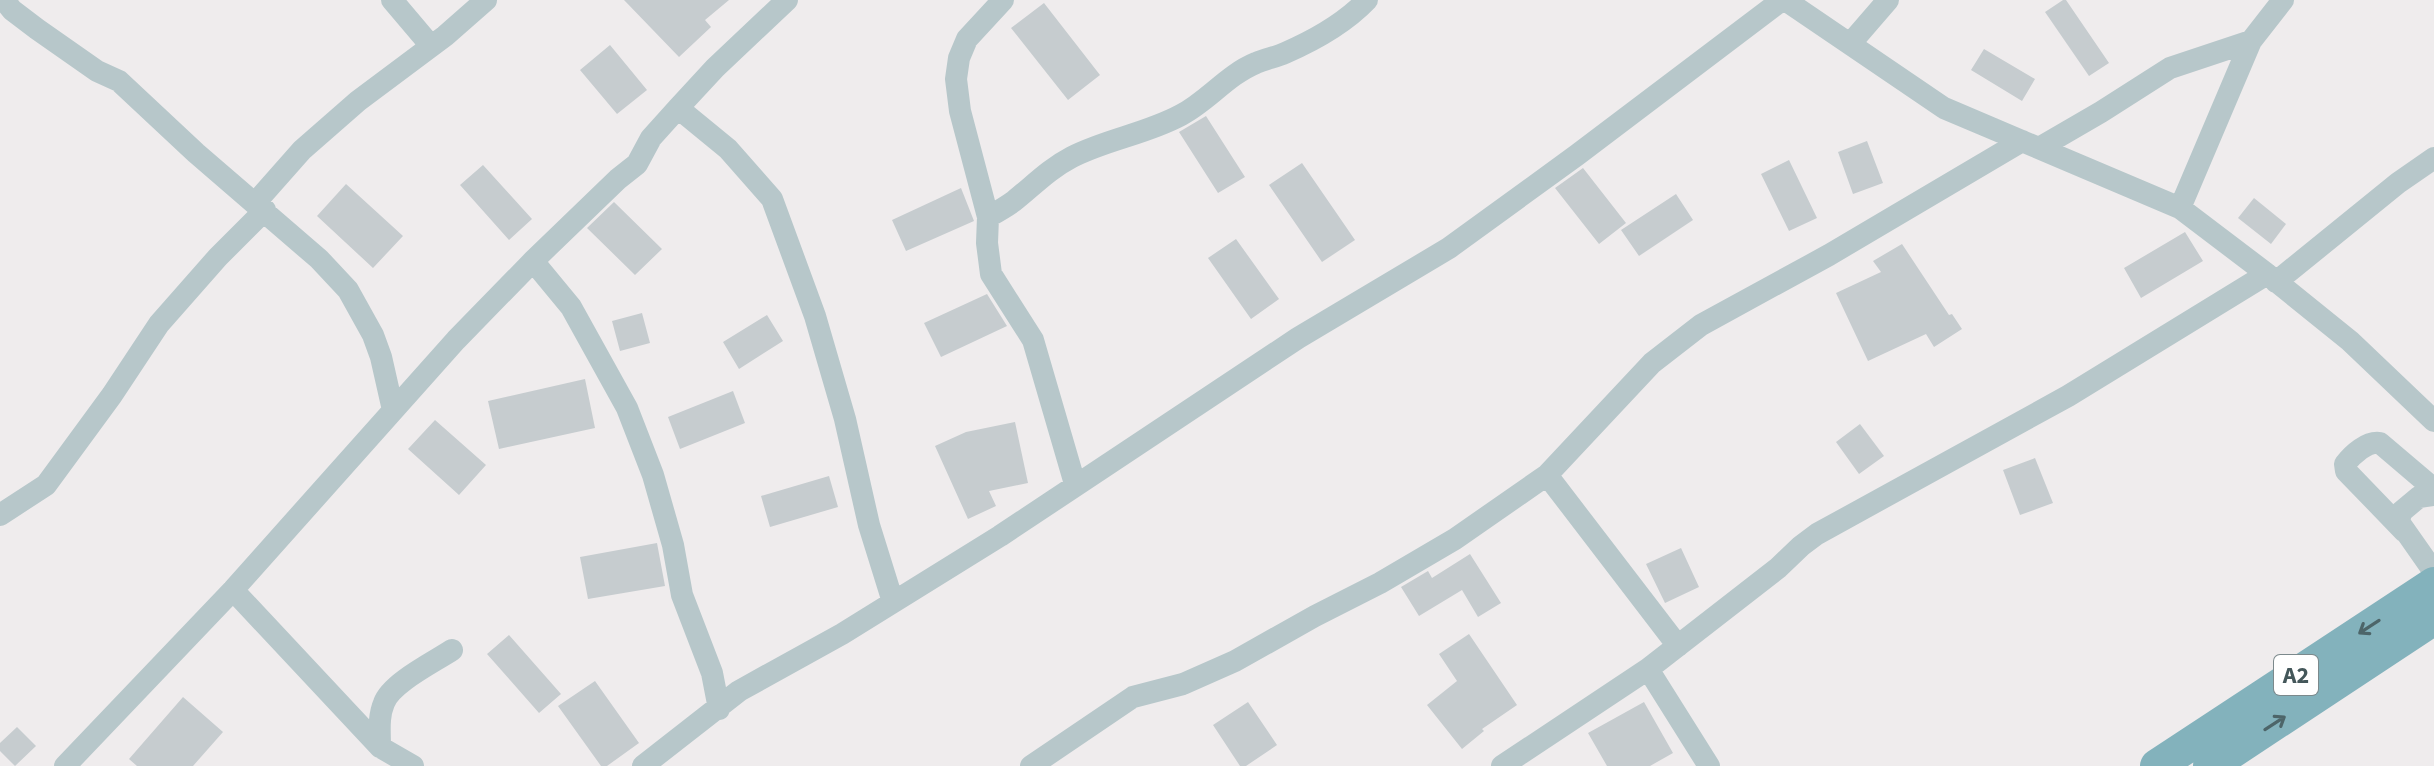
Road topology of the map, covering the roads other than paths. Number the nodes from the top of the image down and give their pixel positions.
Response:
1 (392, 0) edge
2 (486, 0) edge
3 (787, 0) edge
4 (1003, 0) edge
5 (1367, 0) edge
6 (1784, 0) edge
7 (1888, 0) edge
8 (2283, 0) edge
9 (3, 5) edge
10 (2251, 41) junction
11 (1850, 44) junction
12 (431, 46) junction
13 (678, 108) junction
14 (2030, 144) junction
15 (2434, 158) edge
16 (260, 206) junction
17 (2180, 208) junction
18 (988, 217) junction
19 (533, 261) junction
20 (2271, 278) junction
21 (393, 410) junction
22 (2434, 421) edge
23 (1547, 475) junction
24 (1075, 484) junction
25 (2434, 492) edge
26 (0, 515) edge
27 (2404, 531) junction
28 (2434, 572) edge
29 (2434, 584) edge
30 (233, 590) junction
31 (893, 602) junction
32 (2434, 618) edge
33 (1678, 646) junction
34 (452, 650) dead end
35 (1648, 669) junction
36 (719, 709) junction
37 (380, 747) junction
38 (65, 766) edge
39 (413, 766) edge
40 (643, 766) edge
41 (1031, 766) edge
42 (1502, 766) edge
43 (1709, 766) edge
44 (2157, 766) edge
45 (2210, 766) edge

1 - 12 street
2 - 12 street
3 - 13 street
4 - 18 street
5 - 18 street
6 - 11 street
6 - 24 street
7 - 11 street
8 - 10 street
9 - 16 street
10 - 14 street
10 - 17 street
11 - 14 street
12 - 16 street
13 - 19 street
13 - 31 street
14 - 17 street
14 - 23 street
15 - 20 street
16 - 21 street
16 - 26 street
17 - 20 street
18 - 24 street
19 - 21 street
19 - 36 street
20 - 22 street
20 - 33 street
21 - 30 street
23 - 33 street
23 - 41 street
24 - 31 street
25 - 27 street
25 - 27 street
27 - 28 street
29 -> 44 highway, A2
30 - 37 street
30 - 38 street
31 - 36 street
45 -> 32 highway, A2
33 - 35 street
34 - 37 street
35 - 42 street
35 - 43 street
36 - 40 street
37 - 39 street

